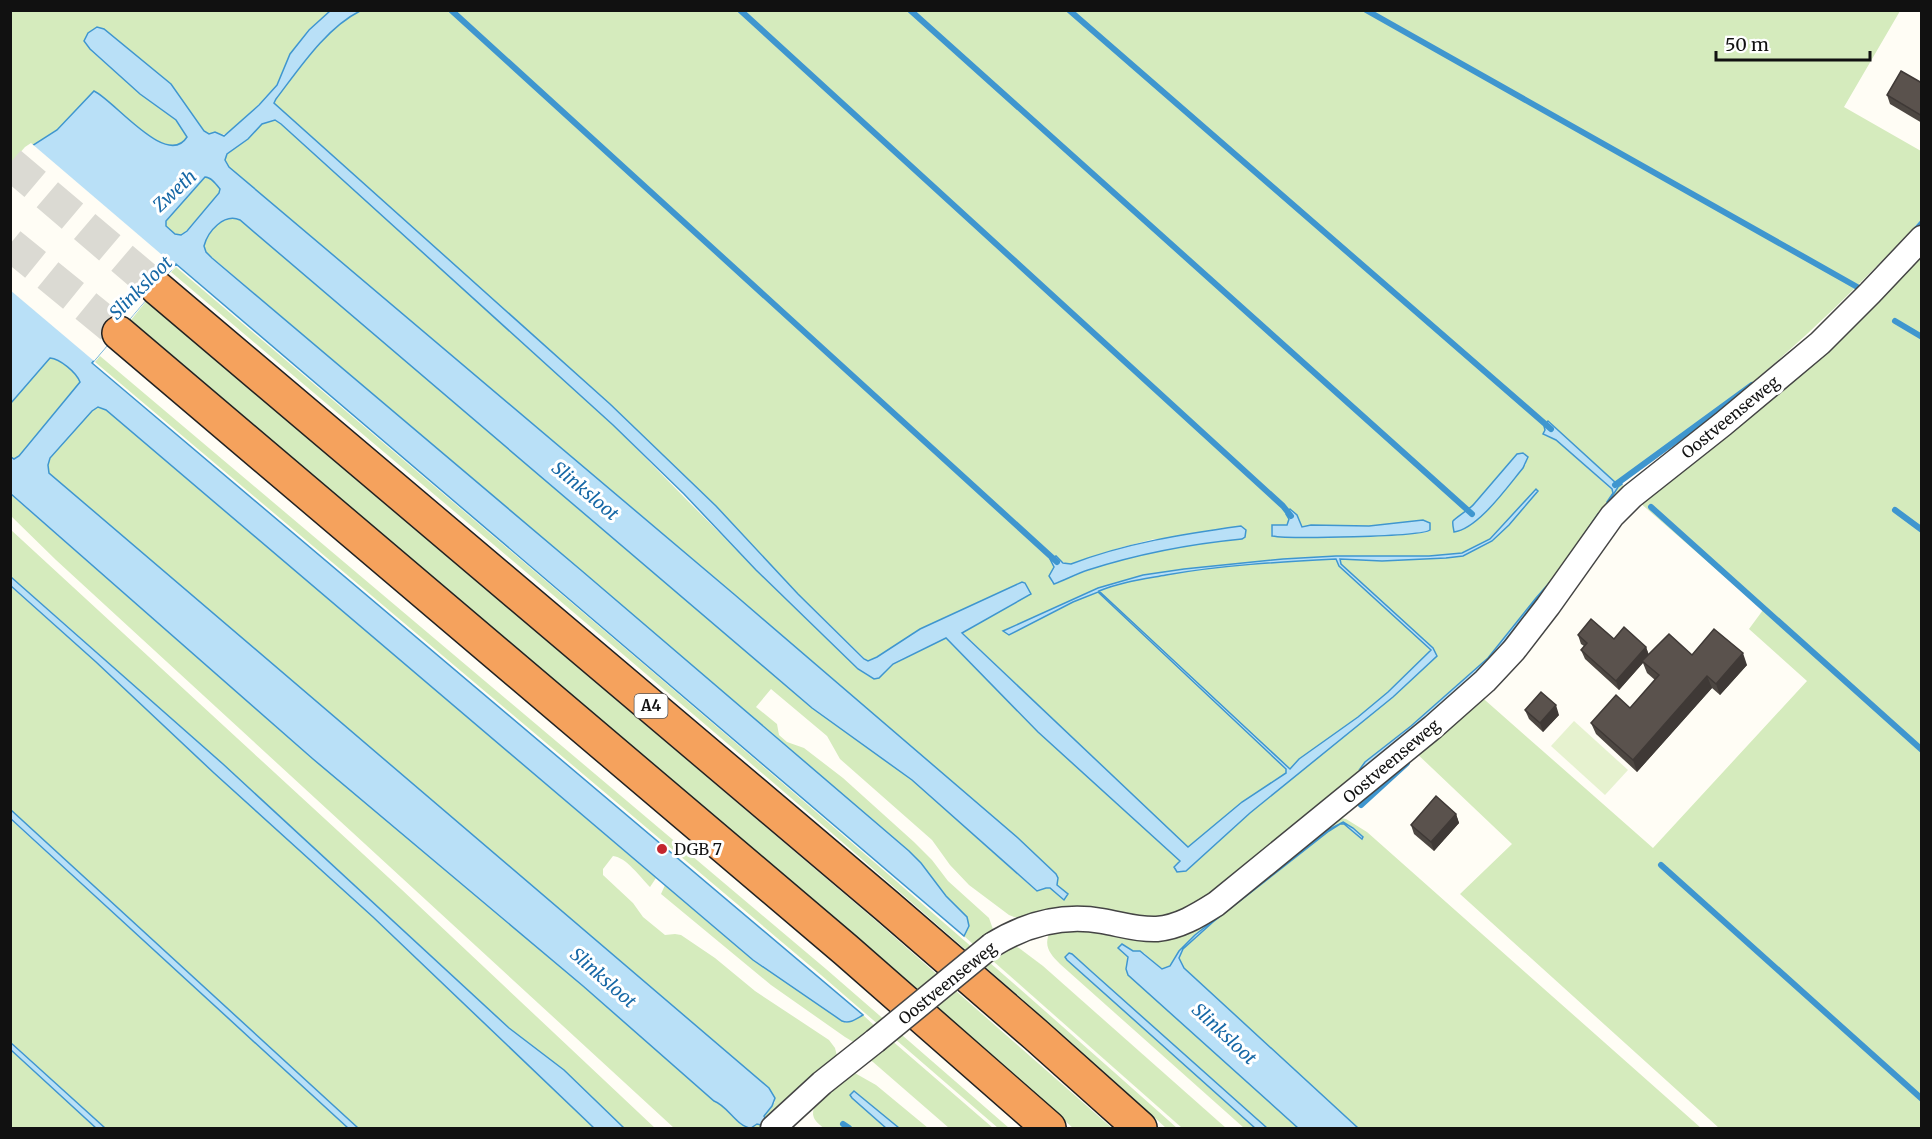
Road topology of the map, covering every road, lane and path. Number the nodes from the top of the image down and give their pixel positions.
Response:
1 (1922, 238) edge
2 (157, 288) tunnel mouth
3 (119, 333) tunnel mouth
4 (773, 1128) edge
5 (1049, 1128) edge
6 (1140, 1128) edge

1 - 4 street, Oostveenseweg, bridge
2 - 6 highway, A4
3 - 5 highway

